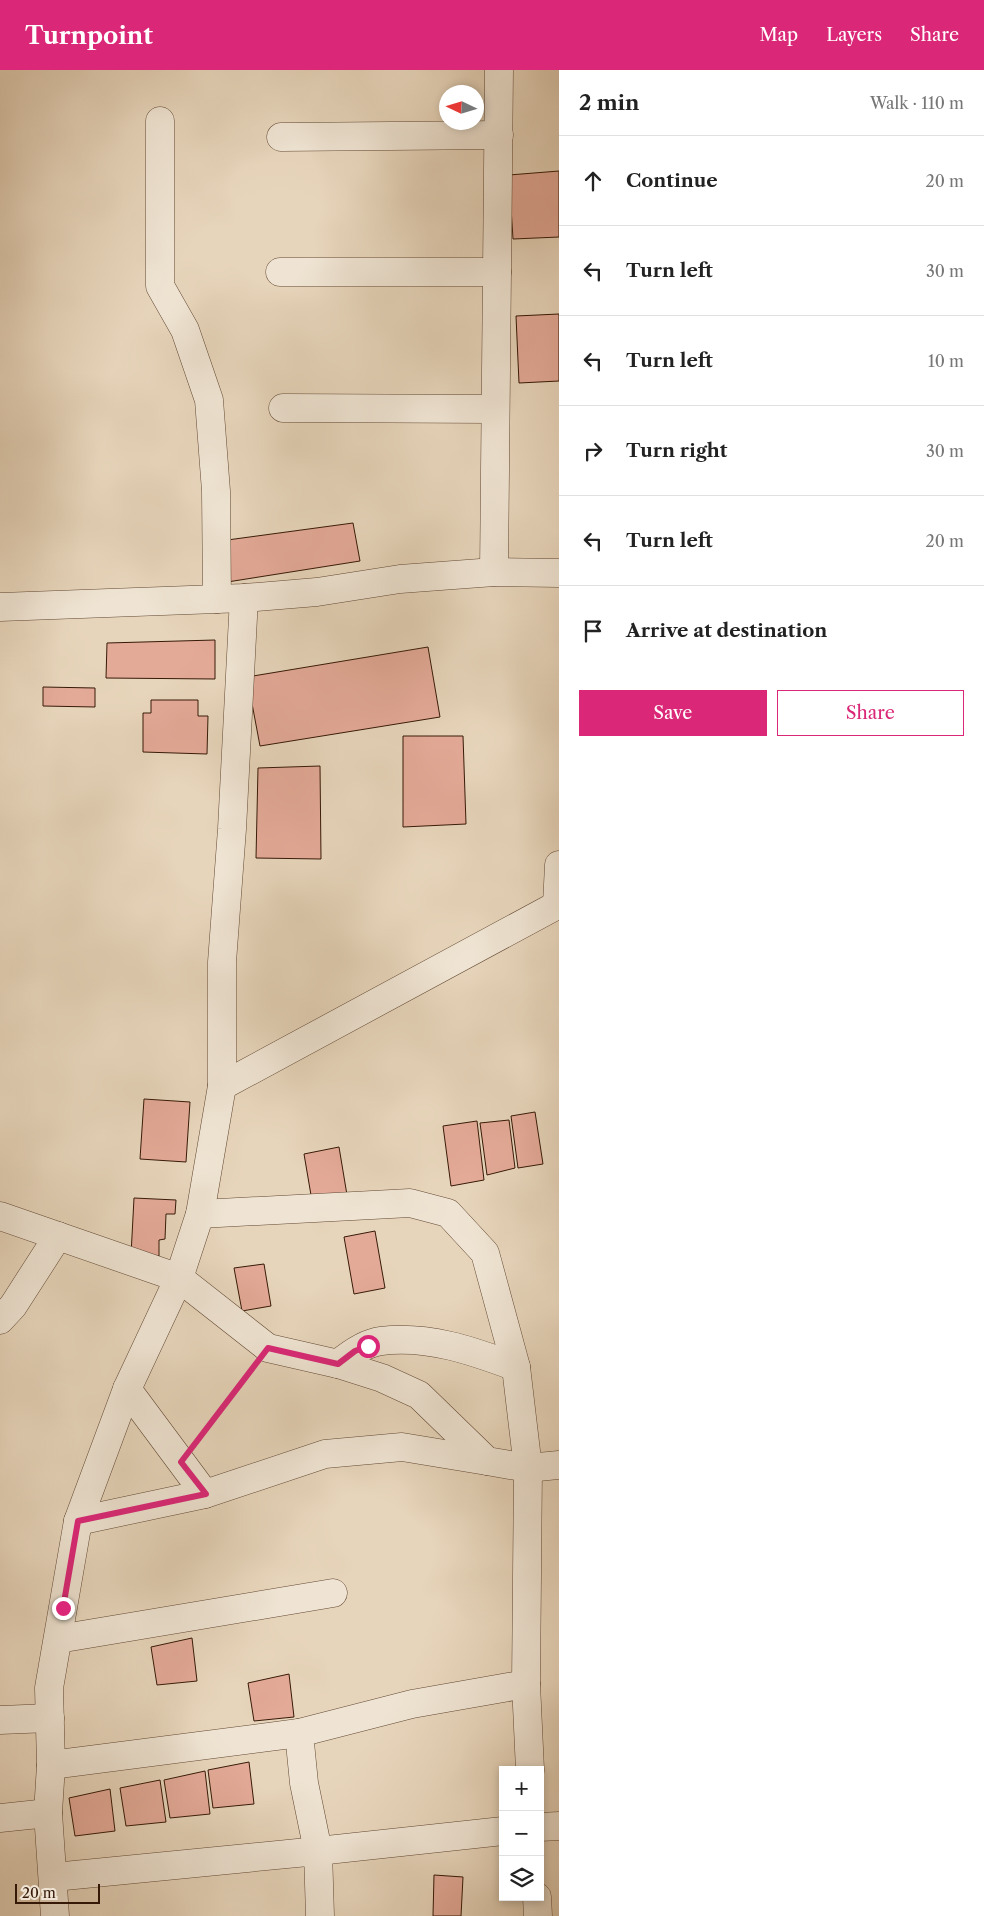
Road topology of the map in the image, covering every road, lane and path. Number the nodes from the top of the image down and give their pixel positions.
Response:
1 (499, 70) edge
2 (160, 121) dead end
3 (499, 135) junction
4 (281, 136) dead end
5 (280, 272) dead end
6 (497, 272) junction
7 (283, 408) dead end
8 (494, 409) junction
9 (494, 572) junction
10 (559, 573) edge
11 (244, 598) junction
12 (217, 599) junction
13 (0, 607) edge
14 (559, 866) edge
15 (558, 904) edge
16 (222, 1086) junction
17 (200, 1214) junction
18 (0, 1216) edge
19 (58, 1236) junction
20 (179, 1278) junction
21 (0, 1320) edge
22 (268, 1348) junction
23 (338, 1364) junction
24 (516, 1367) junction
25 (127, 1389) junction
26 (487, 1461) junction
27 (181, 1462) junction
28 (559, 1465) edge
29 (528, 1468) junction
30 (206, 1494) junction
31 (78, 1521) junction
32 (332, 1593) dead end
33 (58, 1638) junction
34 (526, 1684) junction
35 (50, 1718) junction
36 (0, 1720) edge
37 (299, 1733) junction
38 (51, 1765) junction
39 (530, 1766) edge
40 (48, 1813) junction
41 (0, 1818) edge
42 (559, 1826) edge
43 (544, 1827) edge
44 (499, 1831) edge
45 (318, 1851) junction
46 (54, 1877) junction
47 (537, 1901) edge
48 (55, 1916) edge
49 (320, 1916) edge
50 (538, 1916) edge

1 - 3 street
2 - 12 street
3 - 4 street
3 - 6 street
5 - 6 street
6 - 8 street
7 - 8 street
8 - 9 street
9 - 10 street
9 - 11 street
11 - 12 street
11 - 16 street
12 - 13 street
14 - 15 street
15 - 16 street
16 - 17 street
17 - 20 street
17 - 24 street
18 - 19 street
19 - 20 street
19 - 21 street
20 - 22 street
20 - 25 street
22 - 23 street
22 - 27 path
23 - 24 street
23 - 26 street
24 - 29 street
25 - 27 street
25 - 31 street
26 - 29 street
26 - 30 street
27 - 30 street
28 - 29 street
29 - 34 street
30 - 31 street
31 - 33 street
32 - 33 street
33 - 35 street
34 - 37 street
34 - 39 street
35 - 36 street
35 - 38 street
37 - 38 street
37 - 45 street
38 - 40 street
40 - 41 street
40 - 46 street
42 - 43 street
44 - 45 street
45 - 46 street
45 - 49 street
46 - 48 street
47 - 50 street

